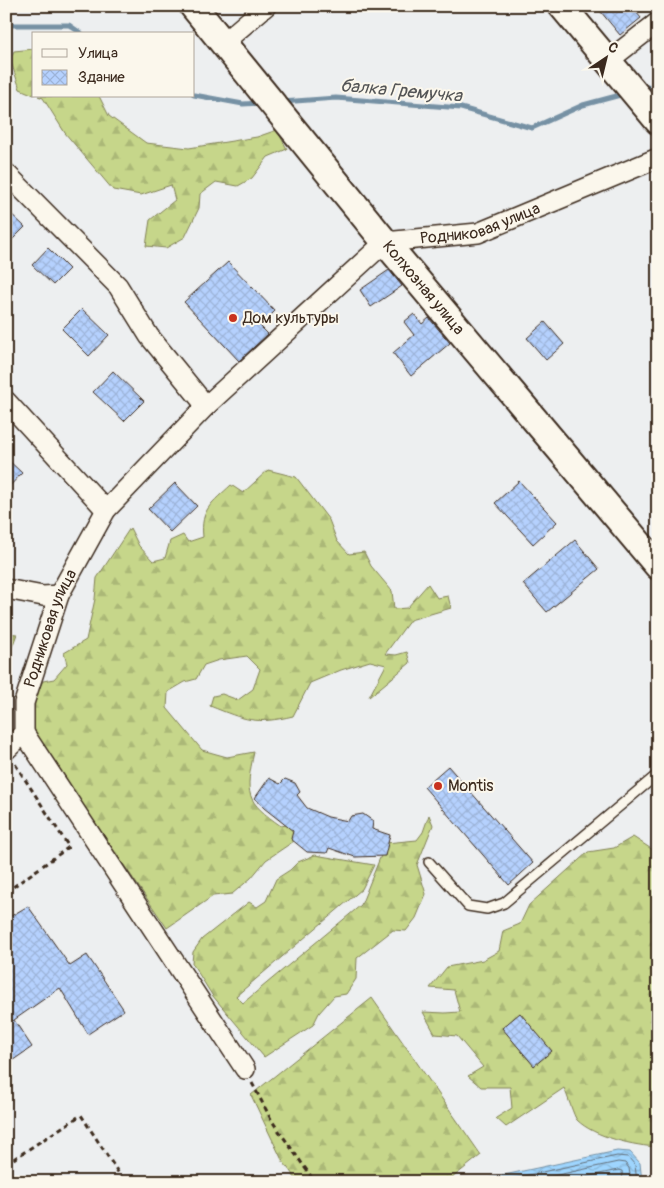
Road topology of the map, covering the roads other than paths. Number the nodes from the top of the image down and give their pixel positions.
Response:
1 (194, 6) edge
2 (266, 6) edge
3 (562, 6) edge
4 (658, 22) edge
5 (224, 43) junction
6 (616, 70) junction
7 (650, 112) edge
8 (658, 158) edge
9 (6, 173) edge
10 (391, 242) junction
11 (6, 401) edge
12 (206, 406) junction
13 (106, 510) junction
14 (658, 541) edge
15 (658, 566) edge
16 (6, 589) edge
17 (59, 594) junction
18 (24, 733) junction
19 (9, 754) edge
20 (658, 774) edge
21 (429, 862) dead end
22 (245, 1069) road end

1 - 5 street, Колхозная улица
2 - 5 street
3 - 6 street
4 - 6 street
5 - 10 street, Колхозная улица
6 - 7 street
8 - 10 street, Родниковая улица
9 - 12 street
10 - 12 street, Родниковая улица
10 - 14 street, Колхозная улица
10 - 15 street, Колхозная улица
11 - 13 street
12 - 13 street, Родниковая улица
13 - 17 street, Родниковая улица
16 - 17 street
17 - 18 street, Родниковая улица
18 - 19 street
18 - 22 street
20 - 21 lane

